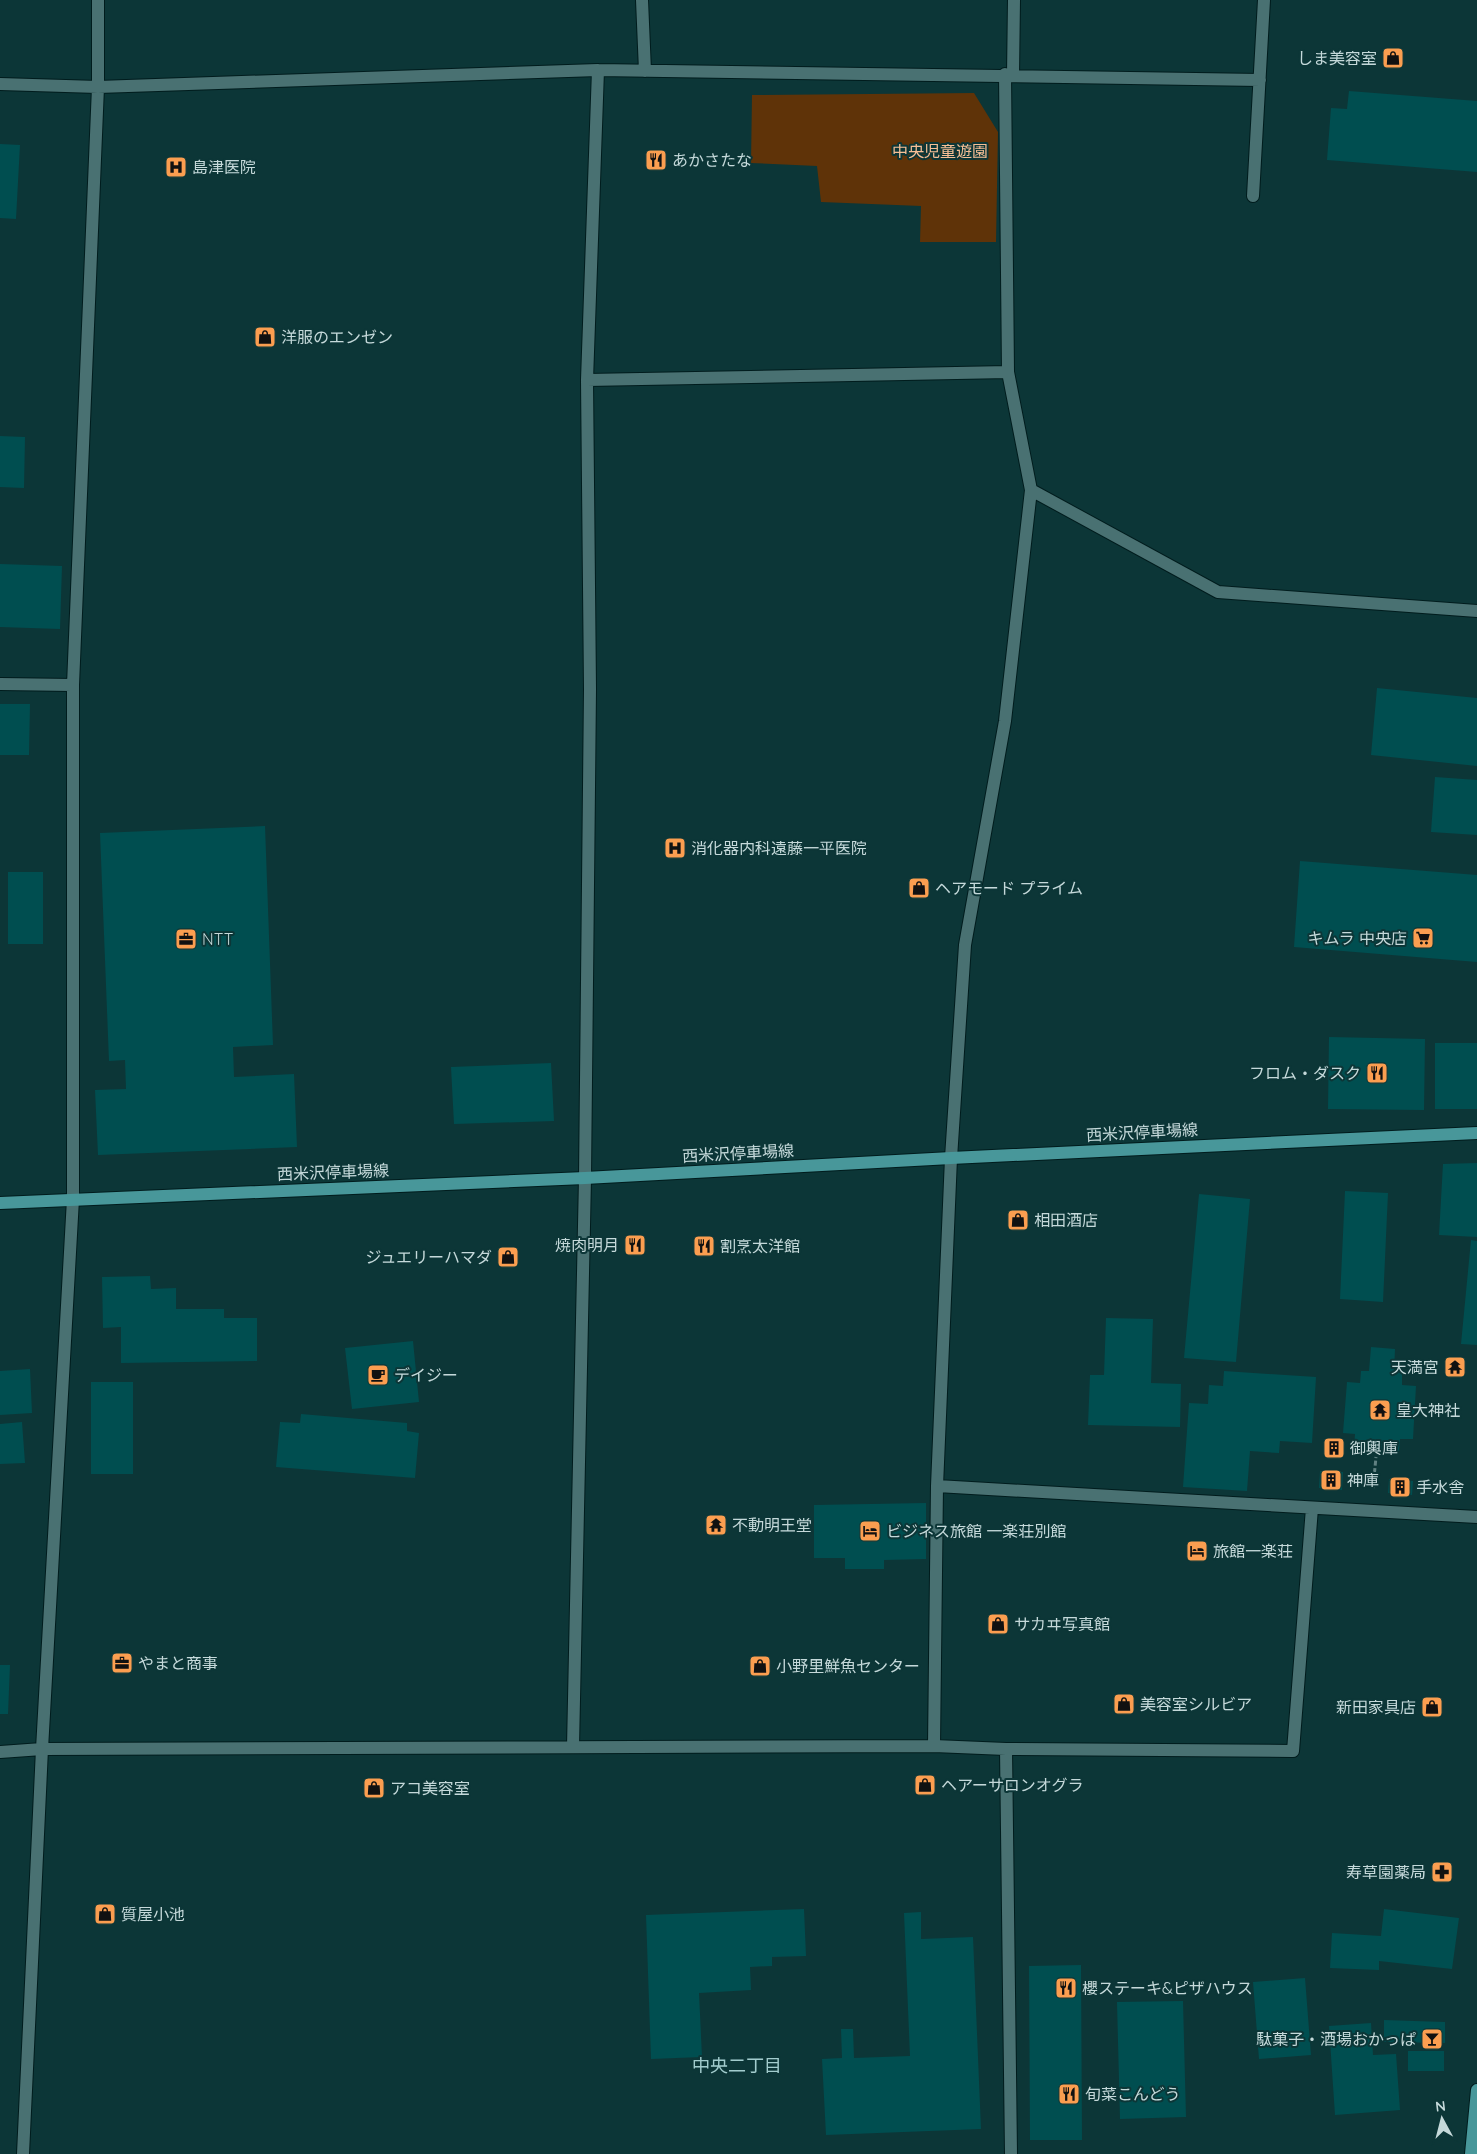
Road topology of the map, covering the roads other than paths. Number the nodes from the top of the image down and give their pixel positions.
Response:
1 (98, 0) edge
2 (642, 0) edge
3 (1014, 0) edge
4 (1264, 0) edge
5 (598, 70) junction
6 (645, 71) junction
7 (1009, 74) junction
8 (1260, 80) junction
9 (0, 84) edge
10 (98, 88) junction
11 (1253, 196) dead end
12 (1008, 372) junction
13 (588, 380) junction
14 (1031, 490) junction
15 (1477, 611) edge
16 (0, 684) edge
17 (73, 685) junction
18 (1477, 1133) edge
19 (951, 1158) junction
20 (585, 1178) junction
21 (73, 1199) junction
22 (0, 1203) edge
23 (937, 1486) junction
24 (1312, 1508) junction
25 (1477, 1517) edge
26 (934, 1746) junction
27 (574, 1747) junction
28 (42, 1749) junction
29 (1006, 1749) junction
30 (0, 1752) edge
31 (1477, 2090) edge
32 (23, 2154) edge
33 (1010, 2154) edge
34 (1471, 2154) edge

1 - 10 street
2 - 6 street
3 - 7 street
4 - 8 street
5 - 6 street
5 - 10 street
5 - 13 street
6 - 7 street
7 - 8 street
7 - 12 street
8 - 11 street
9 - 10 street
10 - 17 street
12 - 13 street
12 - 14 street
13 - 20 street
14 - 15 street
14 - 19 street
16 - 17 street
17 - 21 street
18 - 19 main road, 西米沢停車場線
19 - 20 main road, 西米沢停車場線
19 - 23 street
20 - 21 main road, 西米沢停車場線
20 - 27 street
21 - 22 main road, 西米沢停車場線
21 - 28 street
23 - 24 street
23 - 26 street
24 - 25 street
24 - 29 street
26 - 27 street
26 - 29 street
27 - 28 street
28 - 30 street
28 - 32 street
29 - 33 street
31 - 34 main road

